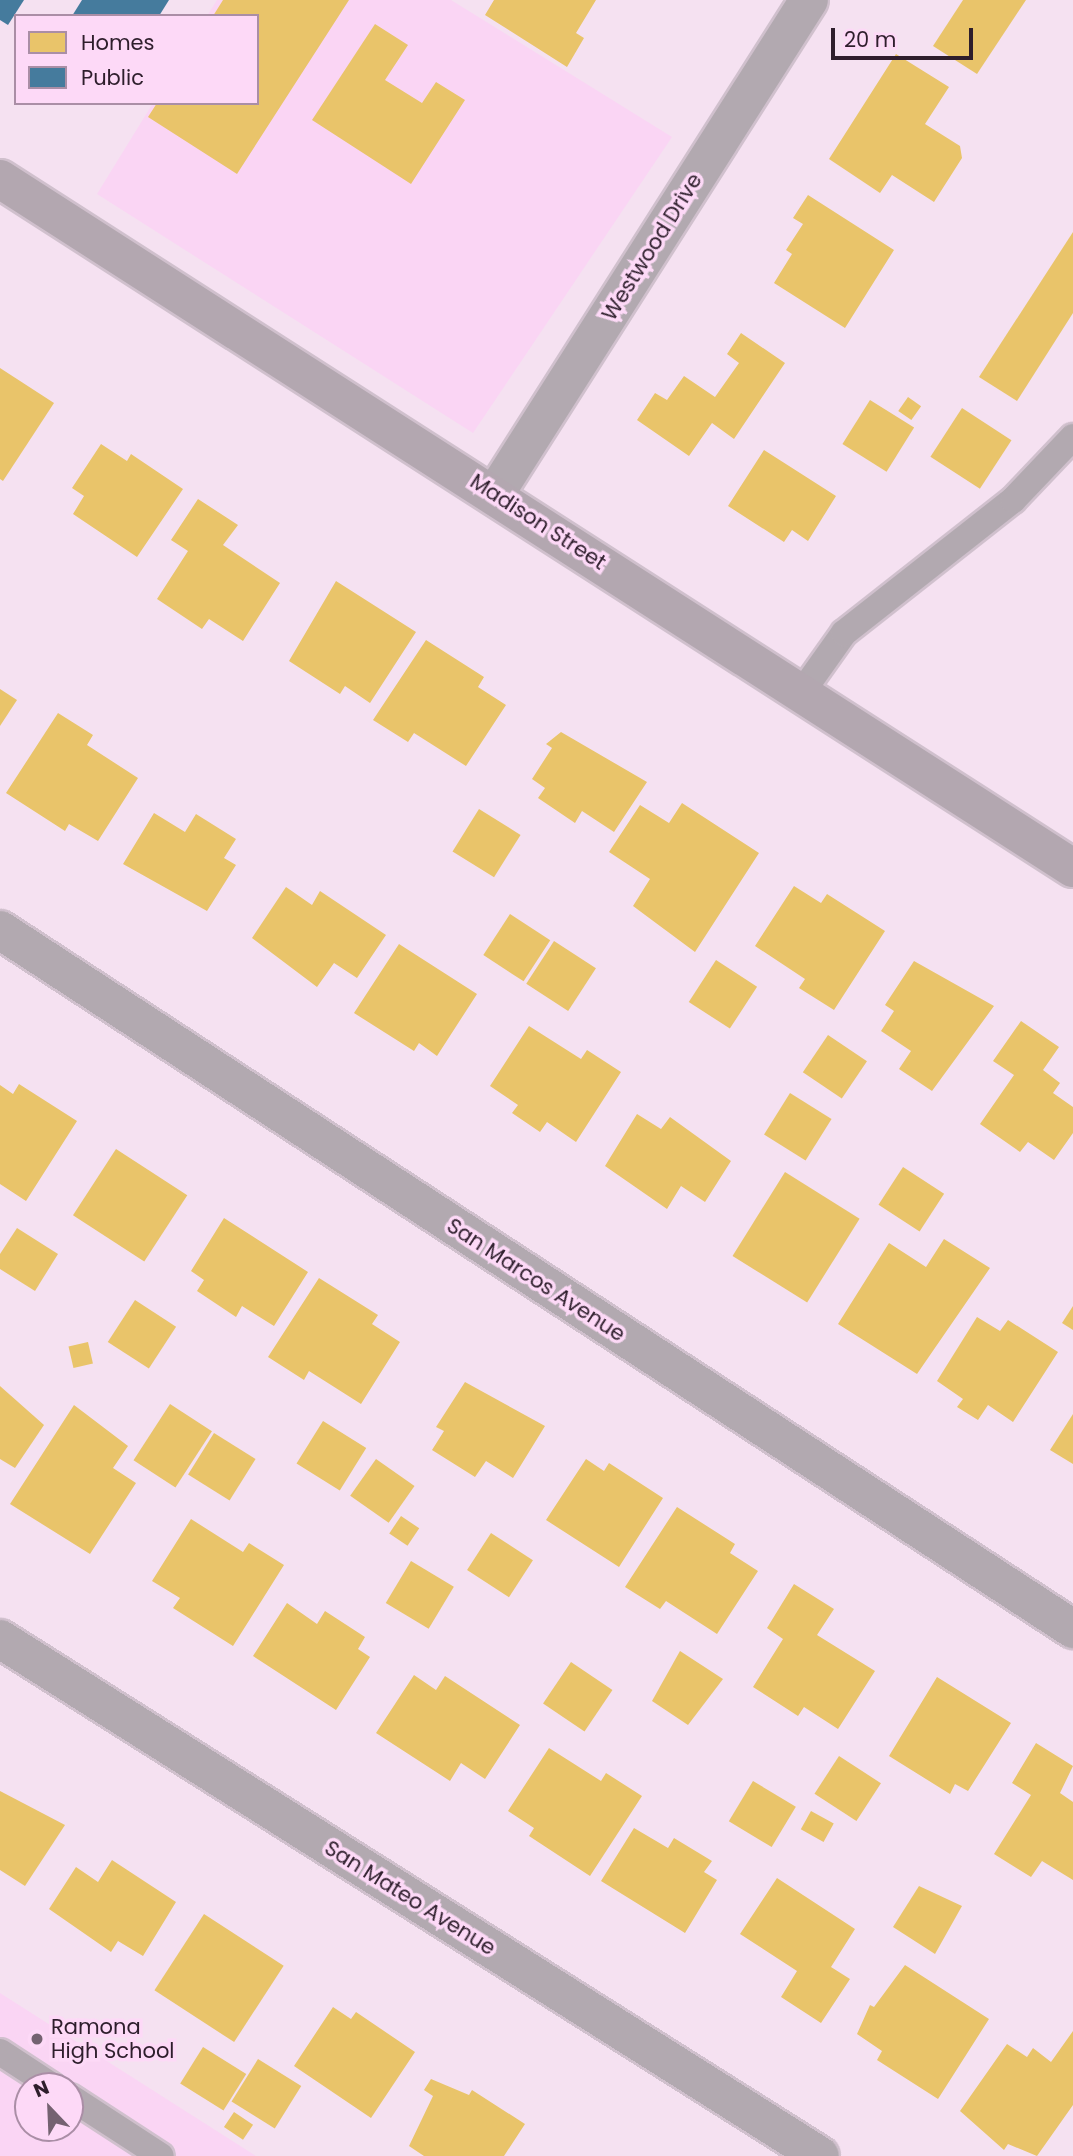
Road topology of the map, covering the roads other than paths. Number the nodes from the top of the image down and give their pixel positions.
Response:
1 (809, 0) edge
2 (0, 179) edge
3 (1073, 437) edge
4 (495, 494) junction
5 (802, 692) junction
6 (1073, 868) edge
7 (0, 930) edge
8 (1073, 1629) edge
9 (0, 1639) edge
10 (0, 2052) edge
11 (31, 2072) edge
12 (84, 2106) edge
13 (161, 2156) edge
14 (820, 2156) edge

1 - 4 street, Westwood Drive
2 - 4 main road, Madison Street
3 - 5 lane
4 - 5 main road, Madison Street
5 - 6 main road, Madison Street
7 - 8 street, San Marcos Avenue
9 - 14 street, San Mateo Avenue
10 - 11 lane
12 - 13 lane

